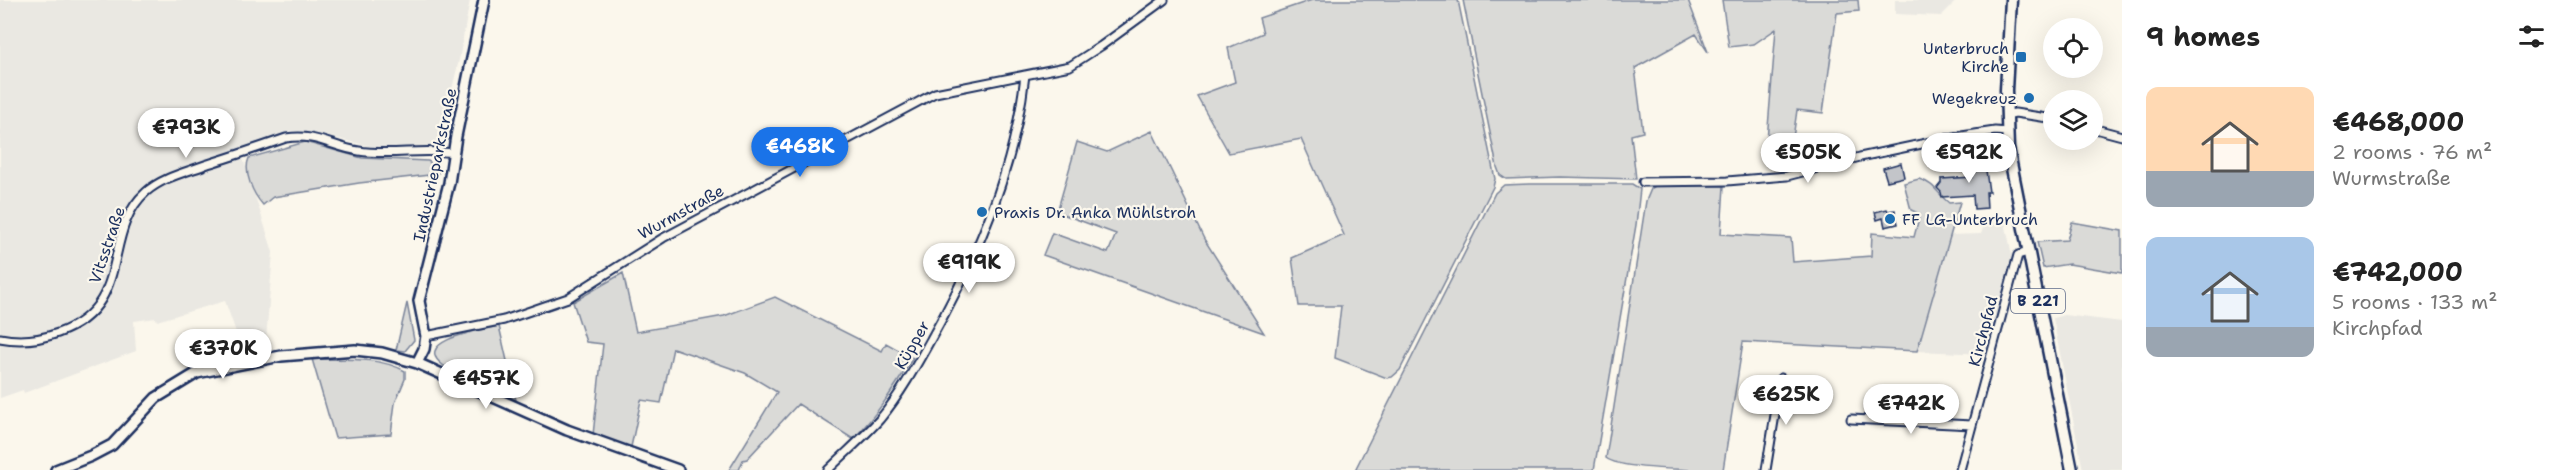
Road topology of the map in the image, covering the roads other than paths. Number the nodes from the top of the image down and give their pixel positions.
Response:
1 (484, 0) edge
2 (1164, 0) edge
3 (2011, 0) edge
4 (1025, 75) junction
5 (2006, 115) junction
6 (2043, 117) edge
7 (2103, 131) edge
8 (2007, 132) junction
9 (2122, 136) edge
10 (453, 153) junction
11 (1643, 182) dead end
12 (2028, 252) junction
13 (426, 336) junction
14 (0, 338) edge
15 (417, 363) junction
16 (1781, 378) dead end
17 (1851, 419) dead end
18 (1972, 425) junction
19 (56, 470) edge
20 (678, 470) edge
21 (828, 470) edge
22 (1766, 470) edge
23 (1960, 470) edge
24 (2073, 470) edge

1 - 10 street, Industrieparkstraße
2 - 4 street, Wurmstraße
3 - 5 main road, B 221
4 - 13 street, Wurmstraße
4 - 21 street, Küpper
5 - 6 street
5 - 8 main road, B 221
7 - 9 street
8 - 11 street
8 - 12 main road, B 221
10 - 13 street, Industrieparkstraße
10 - 14 street, Vitsstraße
12 - 18 street, Kirchpfad
12 - 24 main road, B 221
13 - 15 street
15 - 19 street
15 - 20 street
16 - 22 street
17 - 18 street
18 - 23 street, Kirchpfad

